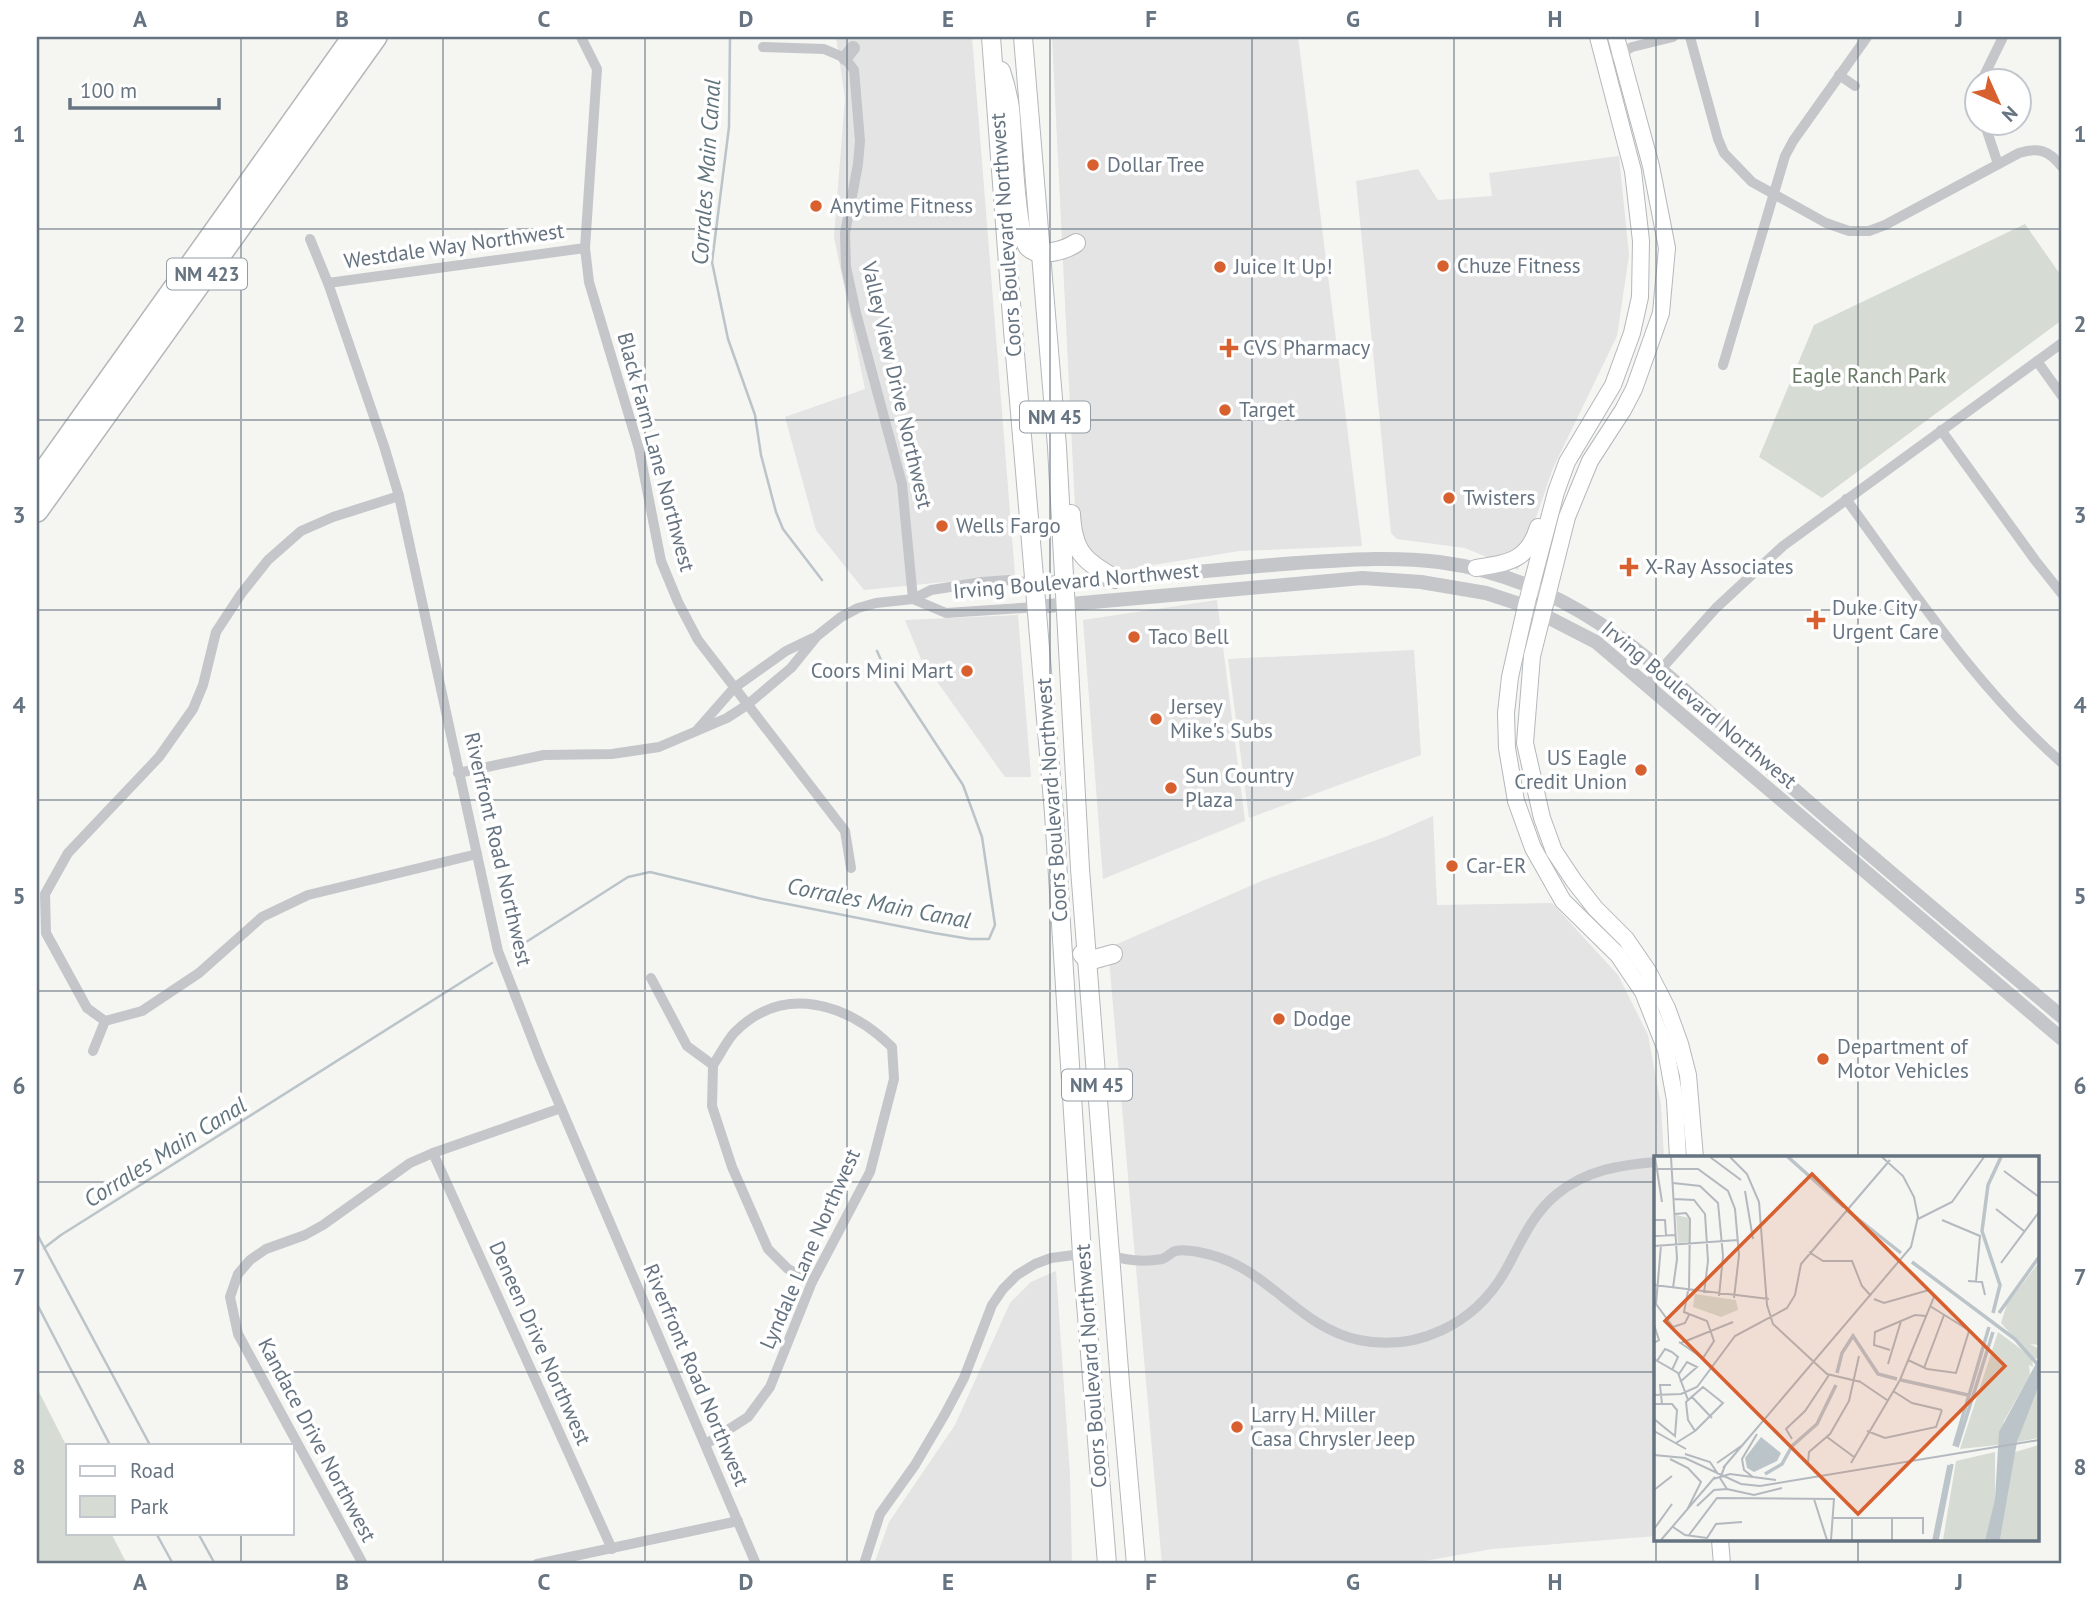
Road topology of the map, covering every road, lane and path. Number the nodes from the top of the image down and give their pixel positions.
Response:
1 (353, 37) edge
2 (376, 37) edge
3 (581, 37) edge
4 (991, 37) edge
5 (1023, 37) edge
6 (1598, 37) edge
7 (1616, 37) edge
8 (1673, 37) edge
9 (1690, 37) edge
10 (1867, 37) edge
11 (2003, 37) edge
12 (762, 47) dead end
13 (1620, 53) junction
14 (993, 55) junction
15 (1604, 62) junction
16 (1989, 66) edge
17 (1839, 75) junction
18 (1855, 86) dead end
19 (1989, 136) edge
20 (1998, 164) junction
21 (2062, 167) edge
22 (1774, 194) junction
23 (310, 239) dead end
24 (1076, 243) dead end
25 (585, 248) junction
26 (1041, 253) junction
27 (328, 283) junction
28 (2062, 343) edge
29 (2037, 361) junction
30 (1723, 365) dead end
31 (2062, 397) edge
32 (1941, 430) junction
33 (1577, 444) junction
34 (1057, 447) junction
35 (37, 481) edge
36 (399, 496) junction
37 (1846, 499) junction
38 (37, 511) edge
39 (1476, 568) junction
40 (1115, 579) junction
41 (1065, 582) junction
42 (1034, 583) junction
43 (1532, 586) junction
44 (1548, 593) junction
45 (2062, 594) edge
46 (913, 599) junction
47 (1065, 605) junction
48 (1526, 606) junction
49 (1037, 607) junction
50 (1542, 614) junction
51 (817, 636) junction
52 (1661, 669) junction
53 (1646, 685) junction
54 (734, 688) junction
55 (747, 705) junction
56 (696, 731) junction
57 (2062, 763) edge
58 (458, 773) junction
59 (477, 854) junction
60 (1056, 857) junction
61 (851, 868) dead end
62 (1112, 954) dead end
63 (1088, 961) junction
64 (651, 978) dead end
65 (2062, 1017) edge
66 (105, 1021) junction
67 (2062, 1039) edge
68 (93, 1051) dead end
69 (713, 1065) junction
70 (1071, 1081) junction
71 (561, 1108) junction
72 (433, 1153) junction
73 (1678, 1156) edge
74 (1695, 1156) edge
75 (1654, 1163) edge
76 (1082, 1254) junction
77 (1110, 1255) junction
78 (812, 1282) junction
79 (706, 1444) junction
80 (1129, 1483) junction
81 (738, 1521) junction
82 (1709, 1542) edge
83 (1720, 1542) edge
84 (612, 1549) junction
85 (363, 1564) edge
86 (537, 1564) edge
87 (756, 1564) edge
88 (864, 1564) edge
89 (1107, 1564) edge
90 (1136, 1564) edge
91 (1711, 1564) edge
92 (1722, 1564) edge

1 - 35 highway, NM 423
2 - 38 highway, NM 423
3 - 25 street, Black Farm Lane Northwest
4 - 14 main road, Coors Boulevard Northwest / NM 45
5 - 26 main road, Coors Boulevard Northwest / NM 45
6 - 15 main road
7 - 13 main road
8 - 13 street
9 - 22 street
10 - 17 street
11 - 16 street
12 - 46 street, Valley View Drive Northwest
13 - 15 street
13 - 44 main road
14 - 26 main road
14 - 42 main road, Coors Boulevard Northwest / NM 45
15 - 33 main road
17 - 18 street
17 - 22 street
19 - 20 street
20 - 21 street
20 - 22 street
22 - 30 street
23 - 27 street, Riverfront Road Northwest
24 - 26 main road
25 - 27 street, Westdale Way Northwest
25 - 54 street, Black Farm Lane Northwest
26 - 34 main road, Coors Boulevard Northwest / NM 45
27 - 36 street, Riverfront Road Northwest
28 - 29 street
29 - 31 street
29 - 32 street
32 - 37 street
32 - 45 street
33 - 39 main road
33 - 43 main road
34 - 40 main road
34 - 41 main road, Coors Boulevard Northwest / NM 45
36 - 58 street, Riverfront Road Northwest
36 - 66 street
37 - 52 street
37 - 57 street
39 - 40 street, Irving Boulevard Northwest
39 - 43 street, Irving Boulevard Northwest
40 - 41 street, Irving Boulevard Northwest
41 - 42 street, Irving Boulevard Northwest
41 - 47 main road, Coors Boulevard Northwest / NM 45
42 - 46 street, Irving Boulevard Northwest
42 - 49 main road, Coors Boulevard Northwest / NM 45
43 - 44 street, Irving Boulevard Northwest
43 - 48 main road
44 - 50 main road
44 - 52 street, Irving Boulevard Northwest
46 - 49 street, Irving Boulevard Northwest
46 - 51 street
47 - 48 street, Irving Boulevard Northwest
47 - 49 street, Irving Boulevard Northwest
47 - 63 main road, Coors Boulevard Northwest / NM 45
48 - 50 street, Irving Boulevard Northwest
48 - 73 main road
49 - 60 main road, Coors Boulevard Northwest / NM 45
50 - 53 street, Irving Boulevard Northwest
50 - 74 main road
51 - 54 street
51 - 55 street
52 - 53 street
52 - 65 street, Irving Boulevard Northwest
53 - 67 street, Irving Boulevard Northwest
54 - 55 street, Black Farm Lane Northwest
54 - 56 street
55 - 56 street
55 - 61 street, Black Farm Lane Northwest
56 - 58 street
58 - 59 street, Riverfront Road Northwest
59 - 66 street
59 - 71 street, Riverfront Road Northwest
60 - 63 main road
60 - 70 main road, Coors Boulevard Northwest / NM 45
62 - 63 main road
63 - 77 main road, Coors Boulevard Northwest / NM 45
64 - 69 street
66 - 68 street
69 - 78 street
69 - 78 street, Lyndale Lane Northwest
70 - 76 main road, Coors Boulevard Northwest / NM 45
70 - 77 main road
71 - 72 street, Kandace Drive Northwest
71 - 79 street, Riverfront Road Northwest
72 - 84 street, Deneen Drive Northwest
72 - 85 street, Kandace Drive Northwest
75 - 77 street
76 - 80 main road
76 - 88 street
76 - 89 main road, Coors Boulevard Northwest / NM 45
77 - 80 main road, Coors Boulevard Northwest / NM 45
78 - 79 street, Lyndale Lane Northwest
79 - 81 street, Riverfront Road Northwest
80 - 90 main road, Coors Boulevard Northwest / NM 45
81 - 84 street
81 - 87 street, Riverfront Road Northwest
82 - 91 main road
83 - 92 main road
84 - 86 street

